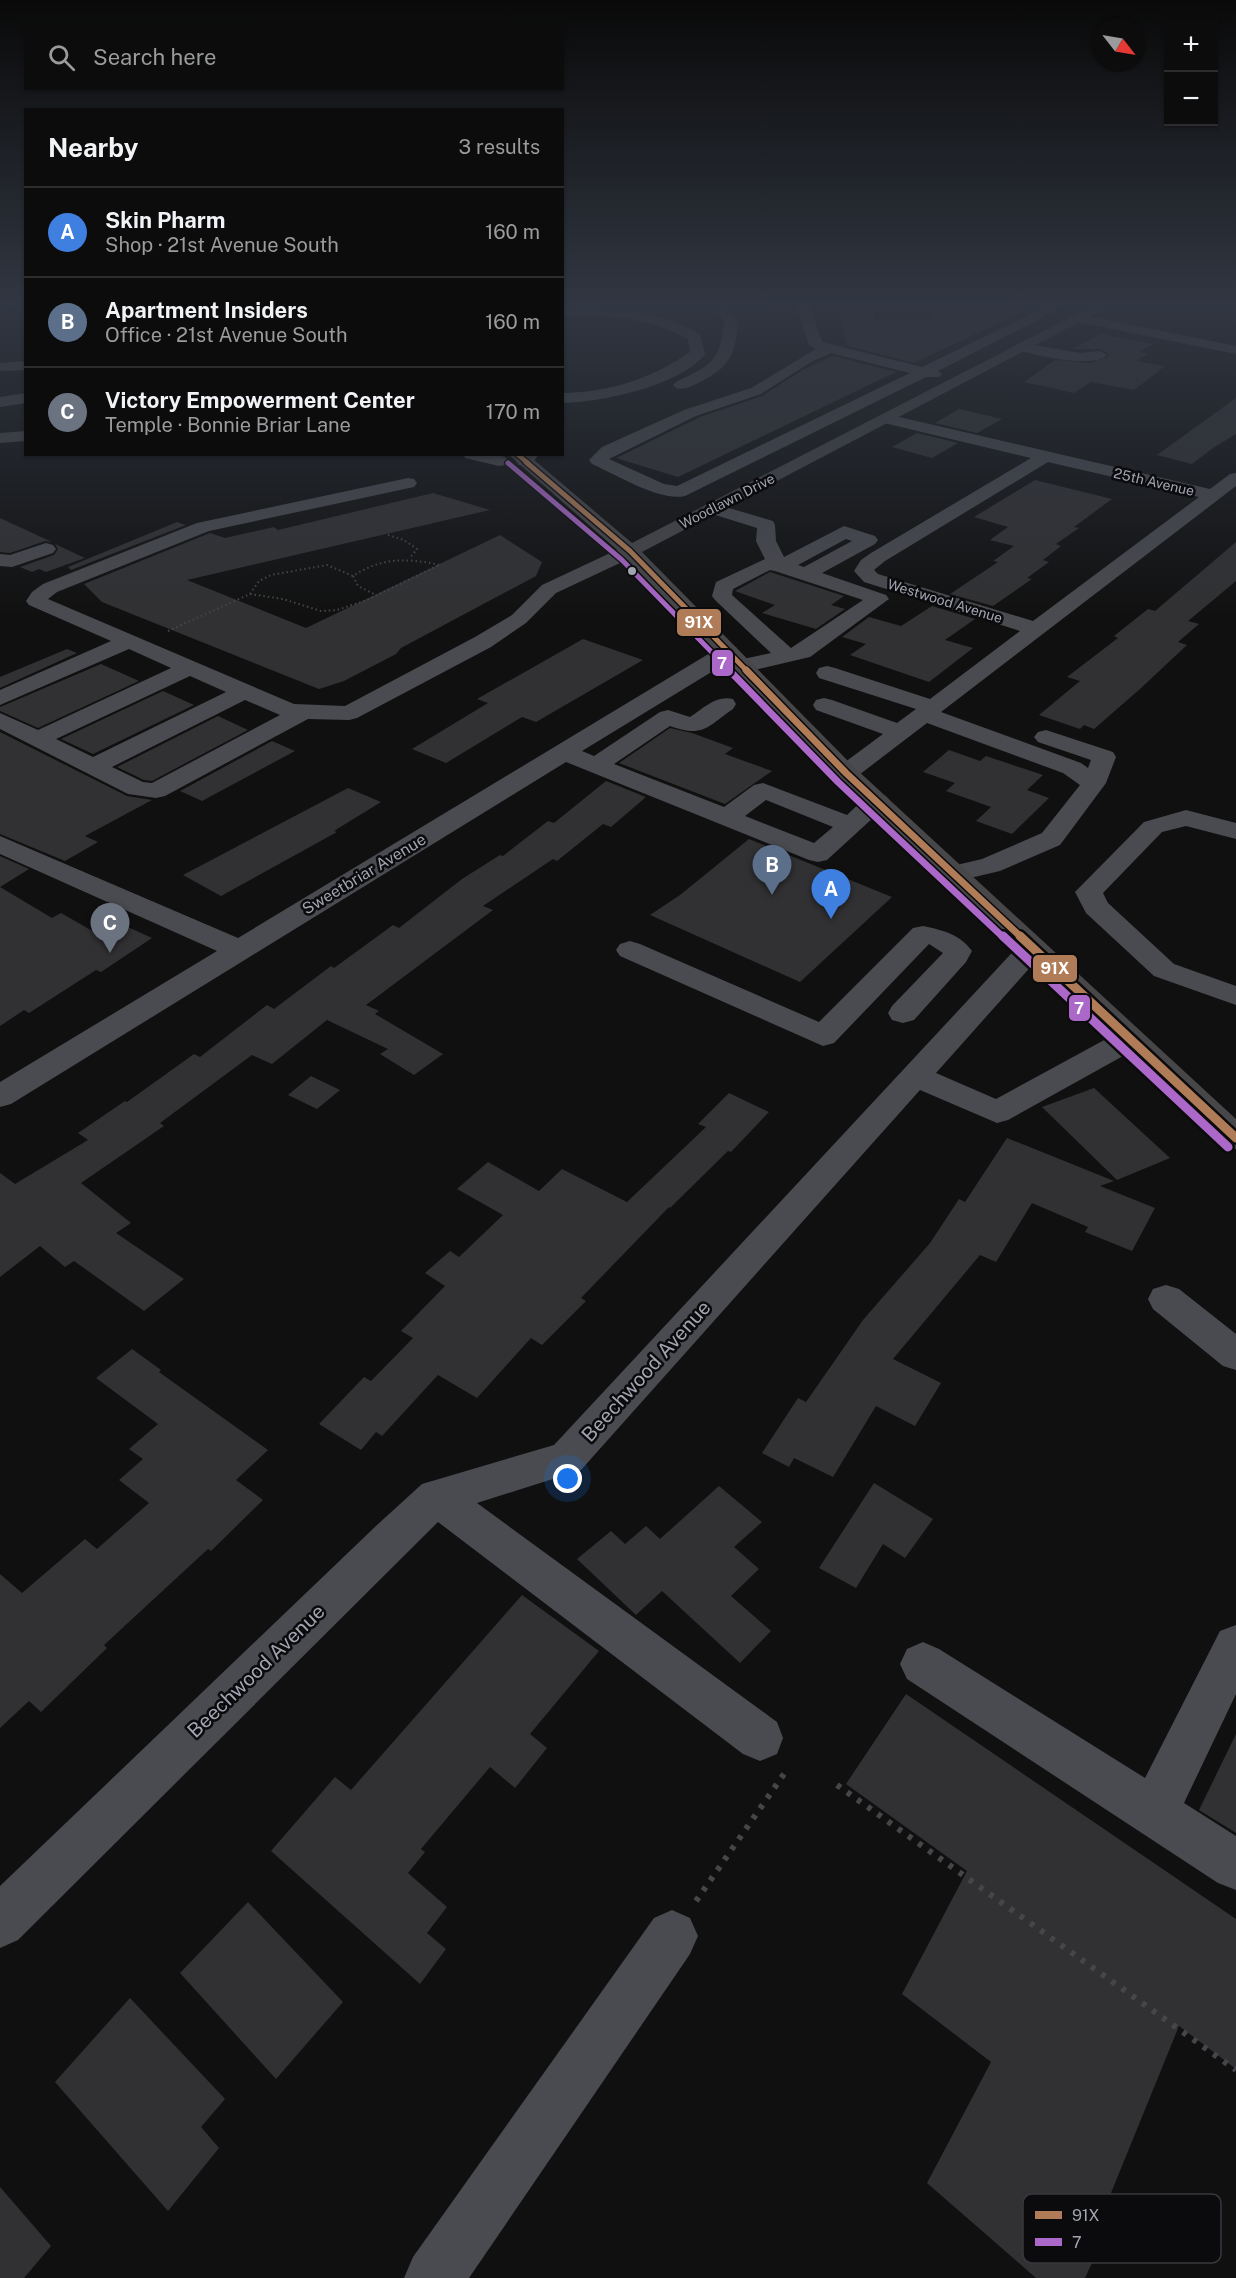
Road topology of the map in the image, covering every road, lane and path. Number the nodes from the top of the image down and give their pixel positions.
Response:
1 (606, 407) edge
2 (707, 407) edge
3 (854, 407) edge
4 (907, 407) edge
5 (24, 408) edge
6 (0, 412) edge
7 (588, 413) dead end
8 (886, 419) junction
9 (24, 436) edge
10 (0, 438) edge
11 (1047, 456) junction
12 (524, 457) edge
13 (492, 458) edge
14 (714, 476) junction
15 (1236, 478) edge
16 (408, 483) dead end
17 (753, 487) junction
18 (558, 489) junction
19 (1213, 495) junction
20 (712, 508) junction
21 (388, 535) dead end
22 (46, 549) dead end
23 (630, 551) junction
24 (409, 558) junction
25 (0, 560) edge
26 (780, 565) junction
27 (806, 574) junction
28 (353, 576) junction
29 (250, 594) junction
30 (376, 596) junction
31 (1036, 629) junction
32 (174, 637) dead end
33 (992, 639) dead end
34 (129, 641) junction
35 (1014, 645) junction
36 (786, 656) junction
37 (735, 659) junction
38 (190, 667) junction
39 (827, 673) dead end
40 (245, 691) junction
41 (0, 698) edge
42 (726, 704) dead end
43 (824, 705) dead end
44 (932, 708) junction
45 (303, 712) junction
46 (0, 720) edge
47 (899, 732) junction
48 (38, 739) junction
49 (563, 752) junction
50 (596, 765) junction
51 (92, 767) junction
52 (846, 773) junction
53 (877, 801) junction
54 (727, 817) junction
55 (850, 825) junction
56 (1236, 831) edge
57 (0, 844) edge
58 (953, 874) junction
59 (1033, 947) junction
60 (240, 950) junction
61 (630, 950) dead end
62 (864, 995) junction
63 (1236, 996) edge
64 (903, 1013) junction
65 (953, 1035) junction
66 (1130, 1039) junction
67 (916, 1076) junction
68 (0, 1096) edge
69 (1236, 1138) edge
70 (1166, 1299) dead end
71 (1236, 1355) edge
72 (437, 1497) junction
73 (1236, 1646) edge
74 (923, 1664) dead end
75 (760, 1738) joint
76 (837, 1785) dead end
77 (1154, 1812) junction
78 (1236, 1865) edge
79 (0, 1922) edge
80 (672, 1936) joint
81 (1236, 2070) edge
82 (434, 2278) edge

1 - 7 main road
2 - 14 street
3 - 14 street
4 - 8 main road, Woodlawn Drive
5 - 6 main road
8 - 11 street, 25th Avenue
8 - 17 main road, Woodlawn Drive
9 - 10 main road
11 - 19 street, 25th Avenue
11 - 31 street, Westwood Avenue
12 - 18 main road
13 - 18 main road
14 - 17 street
15 - 19 street, Westwood Avenue
16 - 34 street
17 - 20 main road, Woodlawn Drive
18 - 23 main road
19 - 31 street, Westwood Avenue
20 - 23 main road, Woodlawn Drive
20 - 26 street
21 - 24 path
22 - 25 street
23 - 37 main road
23 - 45 street
24 - 28 path
24 - 30 path
26 - 27 street
26 - 27 street
26 - 36 street
27 - 36 street, Sweetbriar Avenue
28 - 29 path
28 - 30 path
29 - 30 path
29 - 32 path
31 - 35 street, Westwood Avenue
33 - 35 street
34 - 38 street
34 - 41 street
35 - 44 street, Westwood Avenue
36 - 37 street, Sweetbriar Avenue
37 - 49 street, Sweetbriar Avenue
37 - 52 main road
38 - 40 street
38 - 48 street
39 - 44 street
40 - 45 street
40 - 51 street
42 - 50 street
43 - 47 street
44 - 47 street, Westwood Avenue
44 - 58 street
45 - 51 street
46 - 48 street
47 - 52 street, Westwood Avenue
48 - 51 street
49 - 50 street
49 - 60 street, Sweetbriar Avenue
50 - 54 street
52 - 53 main road
53 - 55 street
53 - 58 main road
54 - 55 street
54 - 55 street
56 - 63 street
57 - 60 street
58 - 59 main road
59 - 65 street, Beechwood Avenue
59 - 66 main road
60 - 68 street, Sweetbriar Avenue
61 - 62 street
62 - 64 street
62 - 64 street
64 - 65 street
65 - 67 street, Beechwood Avenue
66 - 67 street
66 - 69 main road
67 - 72 street, Beechwood Avenue
70 - 71 street
72 - 75 street
72 - 79 street, Beechwood Avenue
73 - 77 street
74 - 77 street
75 - 80 path
76 - 81 path
77 - 78 street
80 - 82 street

